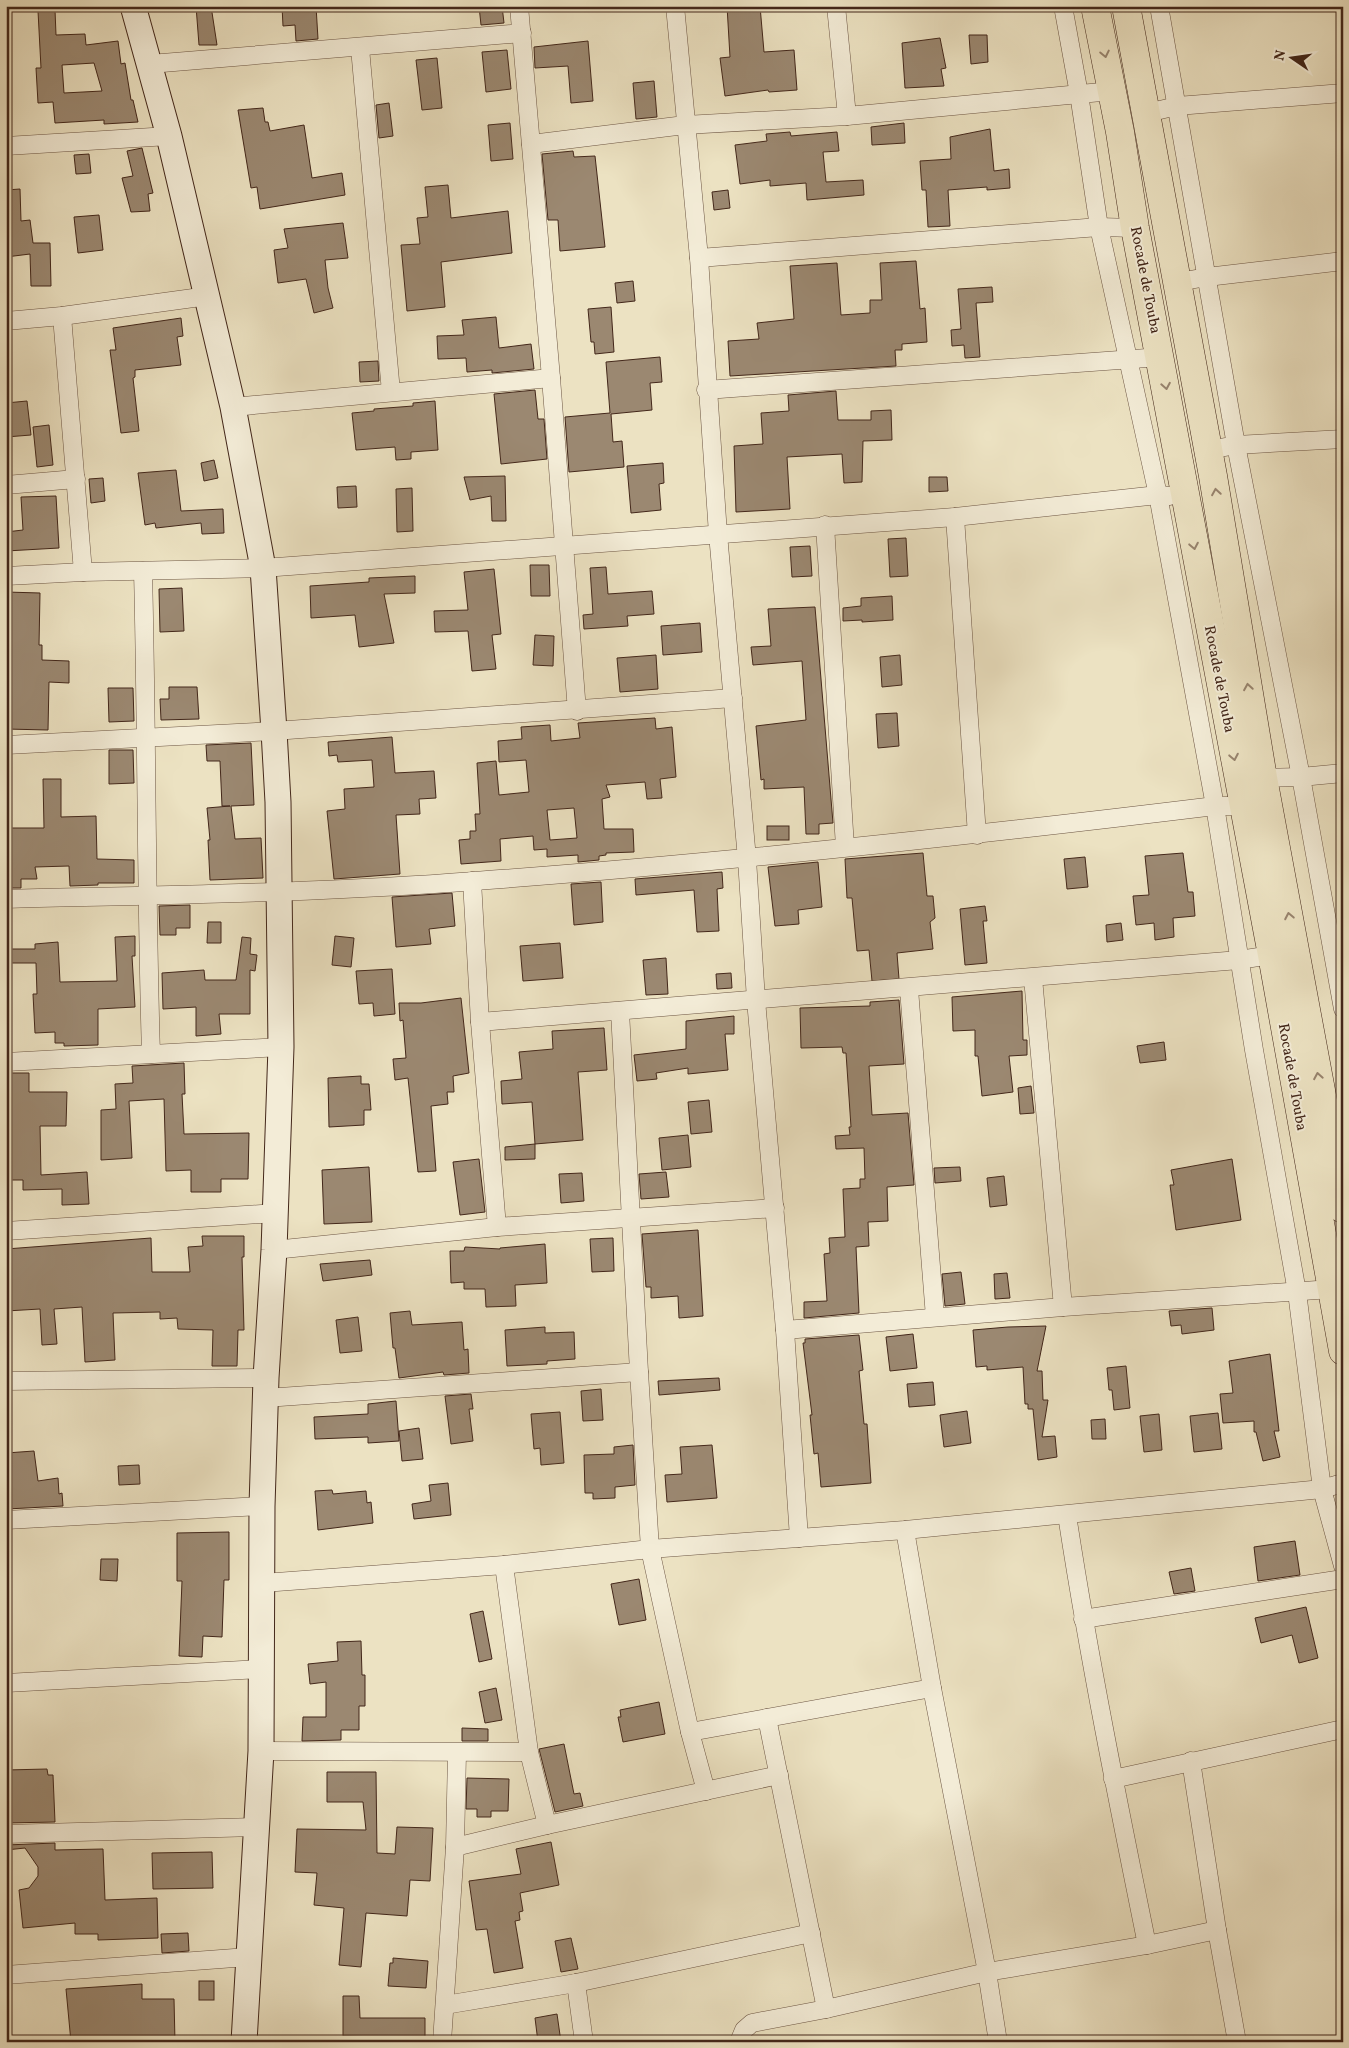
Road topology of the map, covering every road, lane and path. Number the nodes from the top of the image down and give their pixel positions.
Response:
1 (133, 6) edge
2 (519, 6) edge
3 (675, 6) edge
4 (836, 6) edge
5 (1063, 6) edge
6 (1095, 6) edge
7 (1126, 6) edge
8 (1159, 6) edge
9 (522, 33) junction
10 (360, 48) junction
11 (150, 64) junction
12 (1112, 91) junction
13 (1343, 93) edge
14 (1079, 94) junction
15 (1177, 106) junction
16 (1147, 113) junction
17 (847, 116) junction
18 (685, 125) junction
19 (169, 136) junction
20 (531, 144) junction
21 (6, 146) edge
22 (1100, 227) junction
23 (1135, 228) junction
24 (699, 258) junction
25 (1343, 261) edge
26 (1207, 276) junction
27 (1178, 282) junction
28 (208, 296) junction
29 (62, 316) junction
30 (6, 321) edge
31 (1161, 357) junction
32 (1127, 358) junction
33 (551, 378) junction
34 (706, 390) junction
35 (391, 392) junction
36 (233, 406) junction
37 (1343, 439) edge
38 (1236, 445) junction
39 (1209, 450) junction
40 (76, 479) junction
41 (6, 485) edge
42 (1158, 495) junction
43 (1185, 498) junction
44 (955, 517) junction
45 (825, 526) junction
46 (718, 534) junction
47 (564, 546) junction
48 (263, 568) junction
49 (143, 571) junction
50 (83, 572) junction
51 (6, 576) edge
52 (732, 698) junction
53 (577, 711) junction
54 (274, 731) junction
55 (147, 738) junction
56 (6, 745) edge
57 (1343, 773) edge
58 (1301, 777) junction
59 (1263, 778) junction
60 (1215, 806) junction
61 (1244, 806) junction
62 (978, 835) junction
63 (845, 847) junction
64 (747, 859) junction
65 (472, 882) junction
66 (279, 891) junction
67 (146, 895) junction
68 (6, 899) edge
69 (1272, 955) junction
70 (1239, 960) junction
71 (1033, 978) junction
72 (909, 989) junction
73 (756, 1000) junction
74 (1343, 1009) edge
75 (620, 1012) junction
76 (480, 1022) junction
77 (281, 1047) junction
78 (151, 1054) junction
79 (6, 1062) edge
80 (1334, 1115) edge
81 (775, 1208) junction
82 (1343, 1210) edge
83 (276, 1213) junction
84 (630, 1217) junction
85 (498, 1227) junction
86 (6, 1231) edge
87 (274, 1250) junction
88 (1332, 1289) junction
89 (1297, 1292) junction
90 (1063, 1307) junction
91 (935, 1317) junction
92 (785, 1330) junction
93 (1343, 1352) edge
94 (639, 1372) junction
95 (6, 1381) edge
96 (265, 1388) junction
97 (1343, 1484) edge
98 (1322, 1489) junction
99 (262, 1506) junction
100 (1067, 1515) junction
101 (6, 1520) edge
102 (905, 1530) junction
103 (799, 1538) junction
104 (650, 1549) junction
105 (504, 1565) junction
106 (1343, 1566) edge
107 (1343, 1579) edge
108 (263, 1583) junction
109 (1083, 1619) junction
110 (261, 1669) junction
111 (6, 1683) edge
112 (932, 1688) junction
113 (767, 1718) junction
114 (1343, 1729) edge
115 (690, 1732) junction
116 (261, 1751) junction
117 (529, 1752) junction
118 (457, 1753) junction
119 (1191, 1761) junction
120 (779, 1775) junction
121 (1113, 1779) junction
122 (706, 1791) junction
123 (547, 1825) junction
124 (256, 1827) junction
125 (6, 1834) edge
126 (455, 1847) junction
127 (1217, 1930) junction
128 (811, 1933) junction
129 (1147, 1945) junction
130 (248, 1957) junction
131 (987, 1972) junction
132 (6, 1975) edge
133 (576, 1983) junction
134 (445, 2006) junction
135 (826, 2009) junction
136 (244, 2042) edge
137 (442, 2042) edge
138 (584, 2042) edge
139 (739, 2042) edge
140 (998, 2042) edge
141 (1237, 2042) edge

1 - 11 street
2 - 9 street
3 - 18 street
4 - 17 street
5 - 14 street
6 -> 12 main road, Rocade de Touba
7 - 16 main road, Rocade de Touba
8 - 15 street
9 - 10 street
9 - 20 street
10 - 11 street
10 - 35 street
11 - 19 street
12 - 14 street
12 - 23 main road, Rocade de Touba
13 - 15 street
14 - 17 street
14 - 22 street
15 - 16 street
15 - 26 street
16 - 27 main road, Rocade de Touba
17 - 18 street
18 - 20 street
18 - 24 street
19 - 21 street
19 - 28 street
20 - 33 street
22 - 23 street
22 - 24 street
22 - 32 street
23 - 31 main road, Rocade de Touba
24 - 34 street
25 - 26 street
26 - 27 street
26 - 38 street
27 - 39 main road, Rocade de Touba
28 - 29 street
28 - 36 street
29 - 30 street
29 - 40 street
31 - 32 street
31 -> 43 main road, Rocade de Touba
32 - 34 street
32 - 42 street
33 - 35 street
33 - 47 street
34 - 46 street
35 - 36 street
36 - 48 street
37 - 38 street
38 - 39 street
38 - 58 street
59 -> 39 main road, Rocade de Touba
40 - 41 street
40 - 50 street
42 - 43 street
42 - 44 street
42 - 60 street
43 -> 61 main road, Rocade de Touba
44 - 45 street
44 - 62 street
45 - 46 street
45 - 63 street
46 - 47 street
46 - 52 street
47 - 48 street
47 - 53 street
48 - 49 street
48 - 54 street
49 - 50 street
49 - 55 street
50 - 51 street
52 - 53 street
52 - 64 street
53 - 54 street
54 - 55 street
54 - 66 street
55 - 56 street
55 - 67 street
57 - 58 street
58 - 59 street
58 - 74 street
80 -> 59 main road, Rocade de Touba
60 - 61 street
60 - 62 street
60 - 70 street
61 - 69 main road, Rocade de Touba
62 - 63 street
63 - 64 street
64 - 65 street
64 - 73 street
65 - 66 street
65 - 76 street
66 - 67 street
66 - 77 street
67 - 68 street
67 - 78 street
69 - 70 street
69 - 88 main road, Rocade de Touba
70 - 71 street
70 - 89 street
71 - 72 street
71 - 90 street
72 - 73 street
72 - 91 street
73 - 75 street
73 - 81 street
75 - 76 street
75 - 84 street
76 - 85 street
77 - 78 street
77 - 83 street
78 - 79 street
80 - 82 main road, Rocade de Touba
81 - 84 street
81 - 92 street
83 - 86 street
83 - 87 street
84 - 85 street
84 - 94 street
85 - 87 street
87 - 96 street
88 - 89 street
88 - 93 main road, Rocade de Touba
89 - 90 street
89 - 98 street
90 - 91 street
91 - 92 street
92 - 103 street
94 - 96 street
94 - 104 street
95 - 96 street
96 - 99 street
97 - 98 street
98 - 100 street
98 - 106 street
99 - 101 street
99 - 108 street
100 - 102 street
100 - 109 street
102 - 103 street
102 - 112 street
103 - 104 street
104 - 105 street
104 - 115 street
105 - 108 street
105 - 117 street
107 - 109 street
108 - 110 street
109 - 121 street
110 - 111 street
110 - 116 street
112 - 113 street
112 - 131 street
113 - 115 street
113 - 120 street
114 - 119 street
115 - 122 street
116 - 118 street
116 - 124 street
117 - 118 street
117 - 123 street
118 - 126 street
119 - 121 street
119 - 127 street
120 - 122 street
120 - 128 street
121 - 129 street
122 - 123 street
123 - 126 street
124 - 125 street
124 - 130 street
126 - 134 street
127 - 129 street
127 - 141 street
128 - 133 street
128 - 135 street
129 - 131 street
130 - 132 street
130 - 136 street
131 - 135 street
131 - 140 street
133 - 134 street
133 - 138 street
134 - 137 street
135 - 139 street

